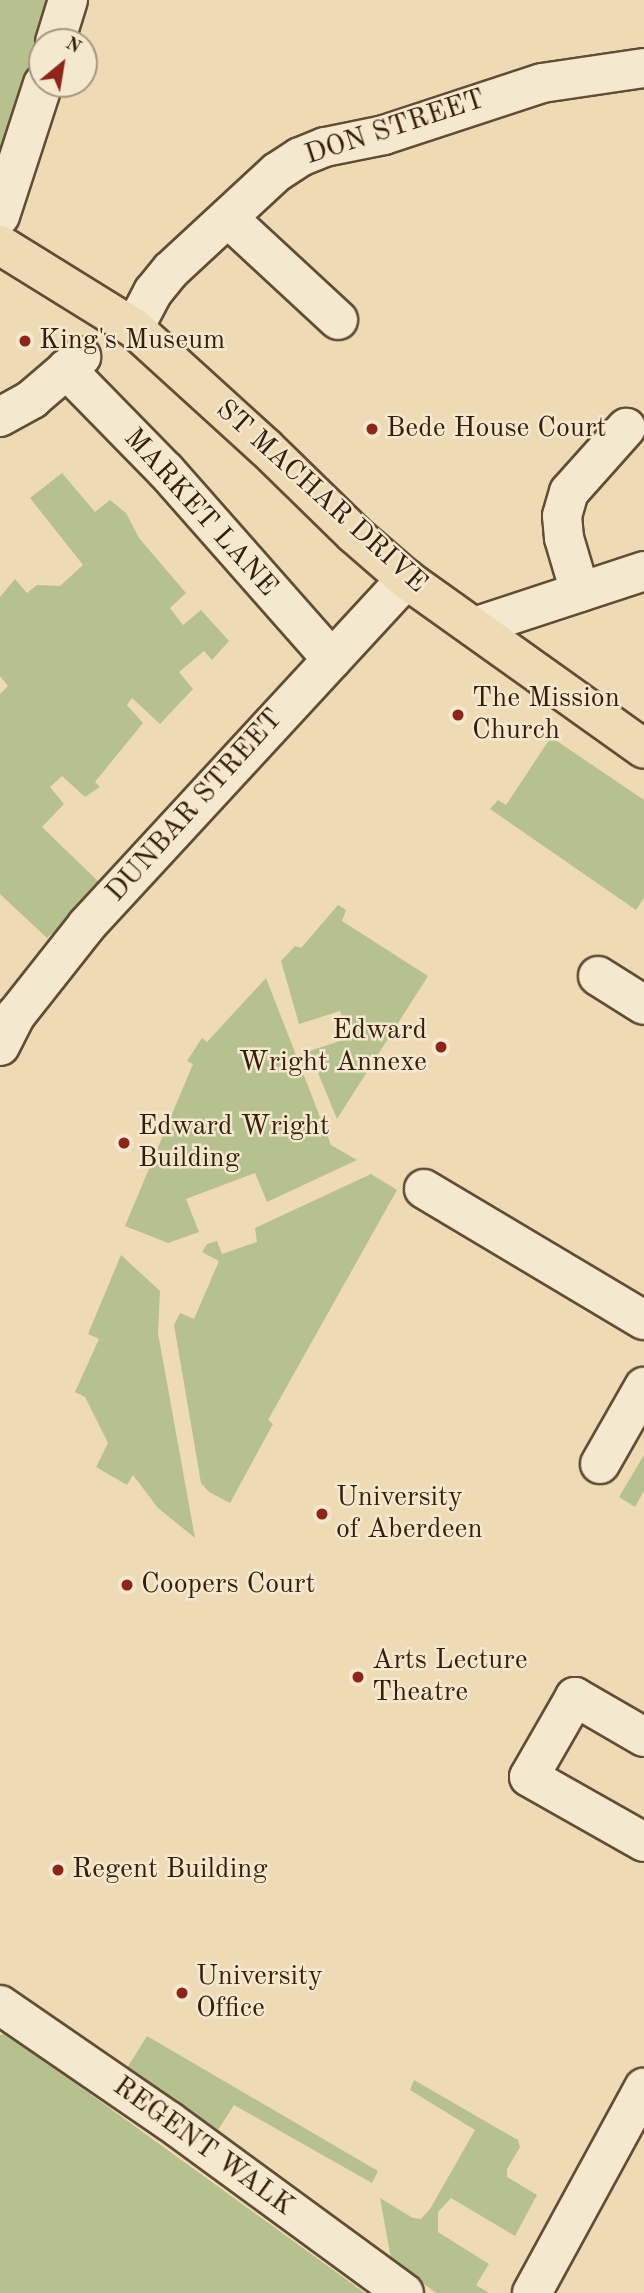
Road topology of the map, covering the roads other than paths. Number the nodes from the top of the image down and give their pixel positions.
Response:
1 (68, 0) edge
2 (59, 28) edge
3 (644, 68) edge
4 (38, 98) edge
5 (0, 216) edge
6 (228, 218) junction
7 (0, 245) edge
8 (338, 320) dead end
9 (134, 328) junction
10 (0, 417) edge
11 (626, 428) dead end
12 (644, 571) edge
13 (406, 579) junction
14 (580, 592) junction
15 (474, 627) junction
16 (332, 659) junction
17 (644, 749) edge
18 (598, 976) dead end
19 (644, 1004) edge
20 (0, 1046) edge
21 (424, 1189) dead end
22 (644, 1320) edge
23 (644, 1387) edge
24 (600, 1464) dead end
25 (644, 1737) edge
26 (644, 1842) edge
27 (0, 2005) edge
28 (644, 2088) edge
29 (404, 2293) edge
30 (532, 2293) edge

1 - 2 street
3 - 6 street, DON STREET
4 - 5 street
6 - 8 street
6 - 9 street, DON STREET
7 - 9 main road, ST MACHAR DRIVE
9 - 13 main road, ST MACHAR DRIVE
10 - 16 street, MARKET LANE
11 - 14 street
12 - 14 street
13 - 15 main road, ST MACHAR DRIVE
13 - 16 street, DUNBAR STREET
14 - 15 street
15 - 17 main road, ST MACHAR DRIVE
16 - 20 street, DUNBAR STREET
18 - 19 street
21 - 22 street
23 - 24 street
25 - 26 street
27 - 29 street, REGENT WALK
28 - 30 street

